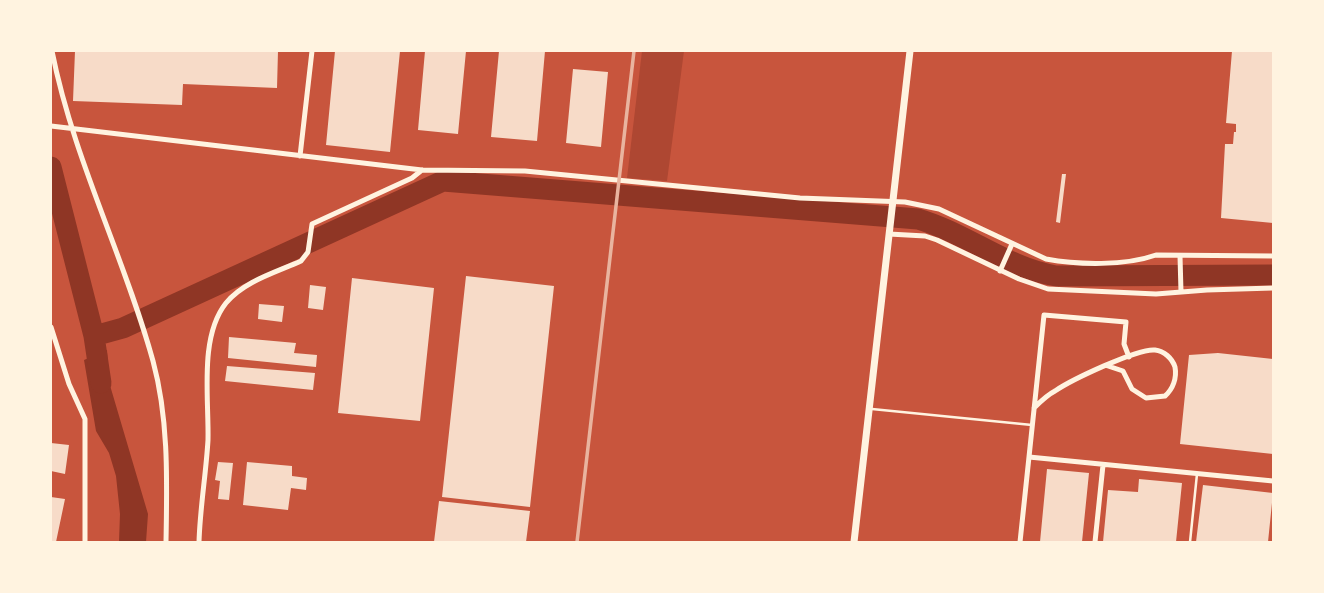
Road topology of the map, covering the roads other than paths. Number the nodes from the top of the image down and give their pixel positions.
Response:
1 (52, 51) edge
2 (312, 51) edge
3 (910, 51) edge
4 (51, 126) edge
5 (69, 129) junction
6 (300, 156) junction
7 (422, 170) junction
8 (892, 205) junction
9 (889, 231) junction
10 (1011, 247) junction
11 (1273, 256) edge
12 (1180, 259) junction
13 (1001, 269) junction
14 (1273, 288) edge
15 (1181, 289) junction
16 (51, 327) edge
17 (53, 343) edge
18 (1129, 357) junction
19 (1108, 366) junction
20 (1034, 408) junction
21 (870, 409) junction
22 (1032, 425) junction
23 (1029, 457) junction
24 (1103, 465) junction
25 (1197, 474) junction
26 (1273, 481) edge
27 (85, 542) edge
28 (166, 542) edge
29 (199, 542) edge
30 (855, 542) edge
31 (1020, 542) edge
32 (1095, 542) edge
33 (1190, 542) edge

1 - 5 street
2 - 6 street
3 - 8 street
4 - 5 street
5 - 6 street
5 - 28 street
6 - 7 street
7 - 8 street
7 - 29 street
8 - 9 street
8 - 10 street
9 - 13 street
9 - 21 street
10 - 12 street
10 - 13 street
11 - 12 street
12 - 15 street
13 - 15 street
14 - 15 street
16 - 17 street
17 - 27 street
18 - 19 street
18 - 19 street
18 - 20 street
19 - 20 street
20 - 22 street
21 - 22 lane
21 - 30 street
22 - 23 street
23 - 24 street
23 - 31 street
24 - 25 street
24 - 32 street
25 - 26 street
25 - 33 lane

